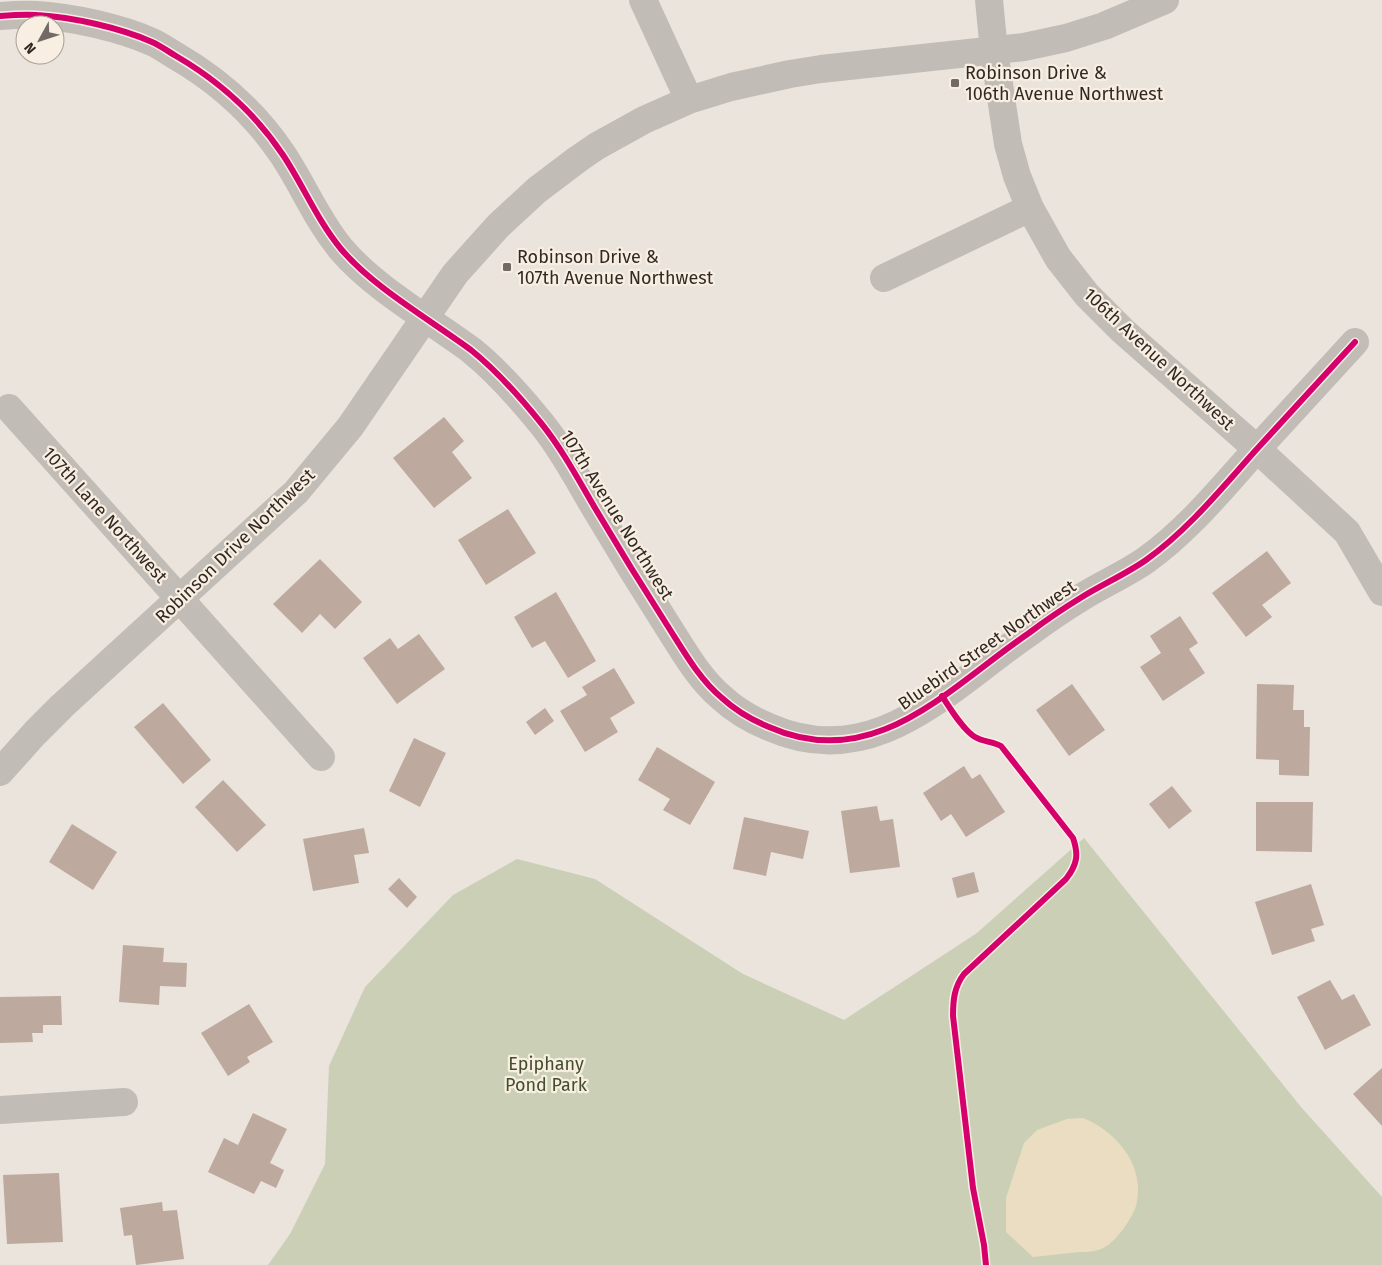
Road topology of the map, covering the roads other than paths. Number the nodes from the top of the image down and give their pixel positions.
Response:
1 (643, 0) edge
2 (989, 0) edge
3 (1165, 0) edge
4 (69, 9) edge
5 (0, 16) edge
6 (994, 51) junction
7 (689, 100) junction
8 (1030, 208) junction
9 (884, 278) dead end
10 (426, 318) junction
11 (1356, 342) dead end
12 (9, 408) dead end
13 (1257, 449) junction
14 (1382, 592) edge
15 (180, 600) junction
16 (808, 740) joint
17 (321, 757) dead end
18 (0, 772) edge
19 (124, 1102) dead end
20 (0, 1110) edge

1 - 7 street
2 - 6 street, 106th Avenue Northwest
3 - 6 street, Robinson Drive Northwest
4 - 5 street, 107th Avenue Northwest
4 - 10 street, 107th Avenue Northwest
6 - 7 street, Robinson Drive Northwest
6 - 8 street, 106th Avenue Northwest
7 - 10 street, Robinson Drive Northwest
8 - 9 street
8 - 13 street, 106th Avenue Northwest
10 - 15 street, Robinson Drive Northwest
10 - 16 street, 107th Avenue Northwest
11 - 13 street, Bluebird Street Northwest
12 - 15 street, 107th Lane Northwest
13 - 14 street, 106th Avenue Northwest
13 - 16 street, Bluebird Street Northwest
15 - 17 street, 107th Lane Northwest
15 - 18 street, Robinson Drive Northwest
19 - 20 street

